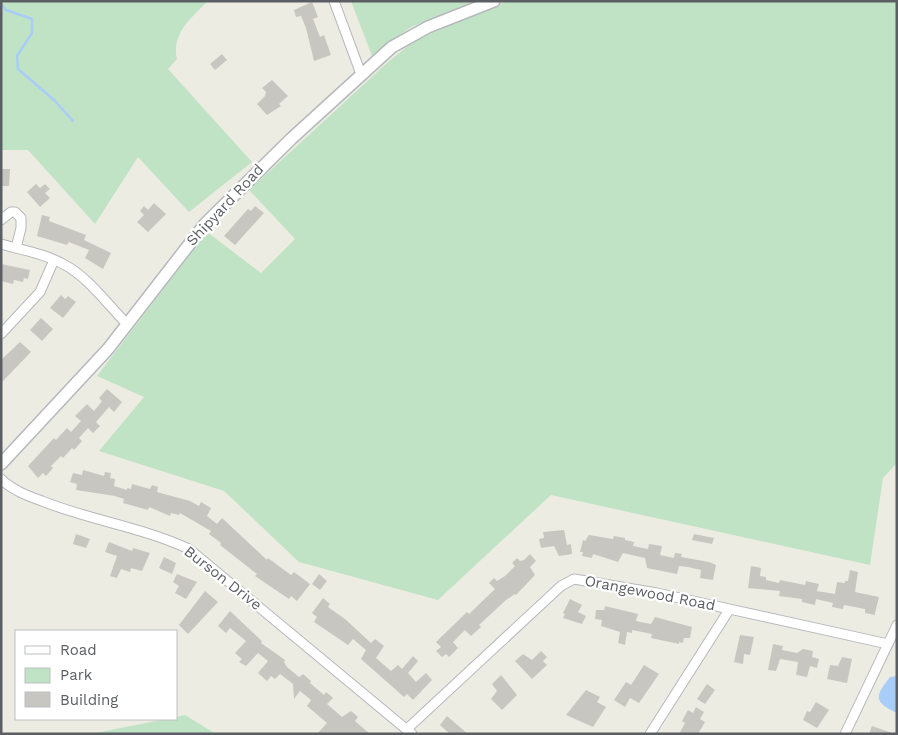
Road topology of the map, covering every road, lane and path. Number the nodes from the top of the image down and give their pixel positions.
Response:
1 (334, 1) edge
2 (494, 1) edge
3 (361, 74) junction
4 (1, 220) edge
5 (1, 244) edge
6 (16, 248) junction
7 (54, 260) junction
8 (127, 324) junction
9 (1, 334) edge
10 (1, 464) edge
11 (1, 479) edge
12 (730, 610) junction
13 (897, 624) edge
14 (888, 644) junction
15 (410, 732) edge
16 (650, 734) edge
17 (845, 734) edge

1 - 3 street
2 - 3 street, Shipyard Road
3 - 8 street, Shipyard Road
4 - 6 street
5 - 6 street
6 - 7 street
7 - 8 street
7 - 9 street
8 - 10 street, Shipyard Road
11 - 15 street, Burson Drive
12 - 14 street, Orangewood Road
12 - 15 street, Orangewood Road
12 - 16 street
13 - 14 street
14 - 17 street

